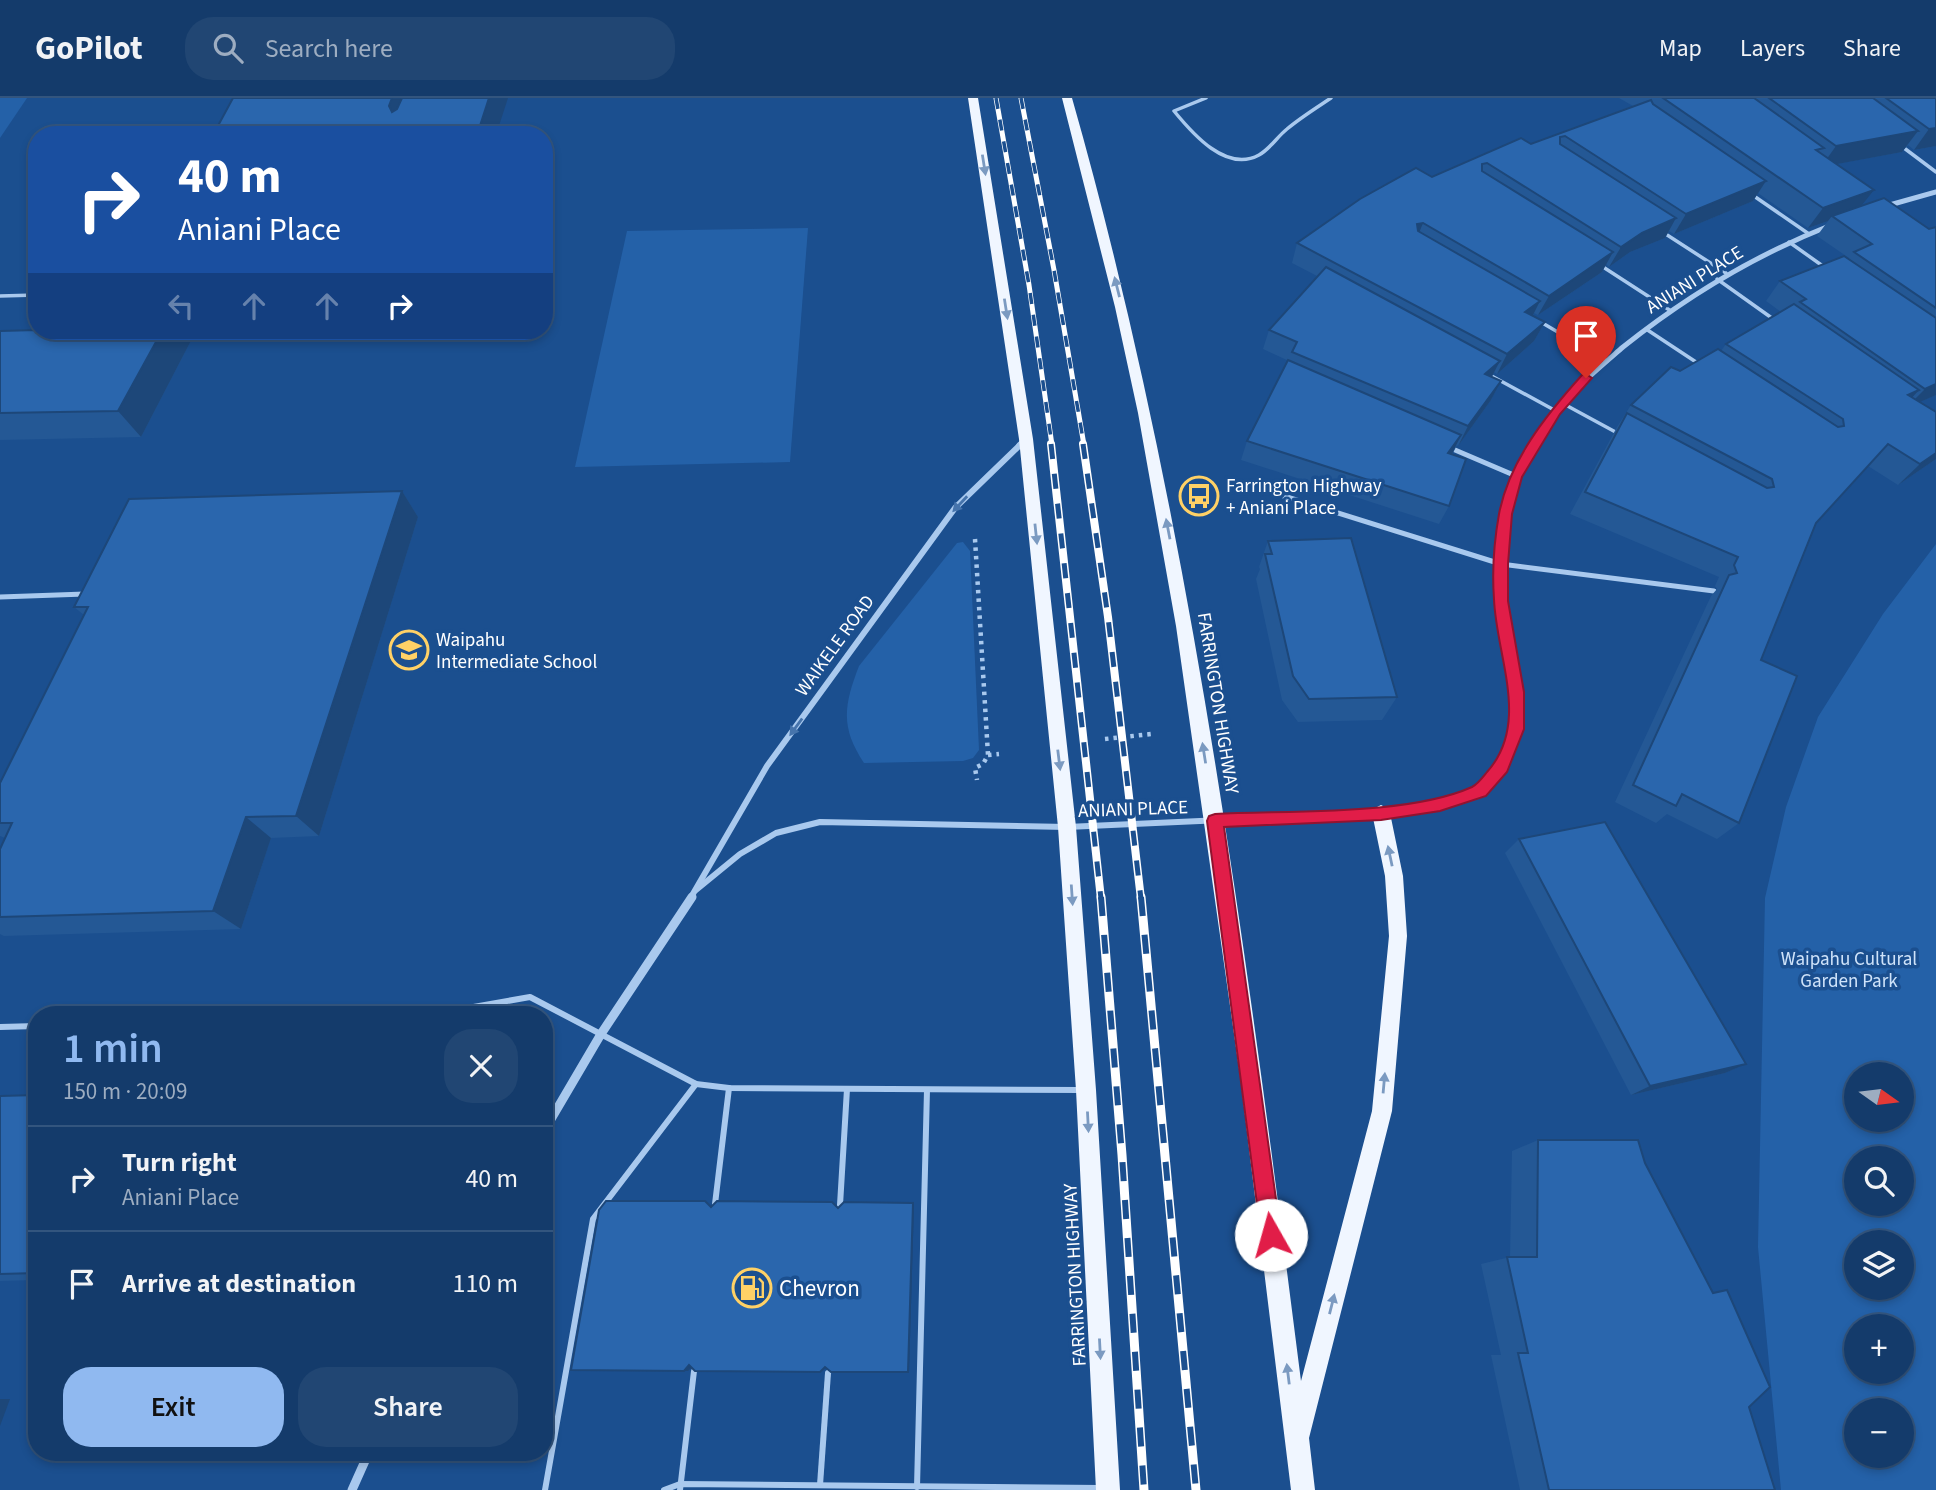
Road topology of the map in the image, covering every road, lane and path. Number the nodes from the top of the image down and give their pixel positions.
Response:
1 (973, 98) edge
2 (1067, 98) edge
3 (1206, 98) edge
4 (1331, 98) edge
5 (1893, 139) edge
6 (1936, 172) edge
7 (1743, 188) edge
8 (1936, 192) edge
9 (1873, 210) edge
10 (1832, 225) edge
11 (1657, 228) edge
12 (1809, 234) junction
13 (1789, 242) junction
14 (1591, 260) edge
15 (1726, 273) junction
16 (1835, 274) edge
17 (1717, 279) junction
18 (28, 295) edge
19 (0, 296) edge
20 (1671, 311) junction
21 (1539, 321) edge
22 (1782, 325) edge
23 (1646, 329) junction
24 (1608, 361) junction
25 (1700, 365) edge
26 (1484, 372) edge
27 (1562, 403) junction
28 (1556, 411) junction
29 (1026, 439) junction
30 (1633, 441) edge
31 (1440, 444) edge
32 (1516, 476) junction
33 (1271, 492) dead end
34 (972, 536) dead end
35 (1501, 564) junction
36 (1714, 591) dead end
37 (88, 594) edge
38 (0, 597) edge
39 (1151, 734) dead end
40 (1105, 740) dead end
41 (999, 754) dead end
42 (988, 755) junction
43 (977, 780) dead end
44 (1381, 813) junction
45 (1215, 821) junction
46 (1067, 827) junction
47 (696, 890) junction
48 (479, 1006) edge
49 (547, 1006) edge
50 (553, 1009) edge
51 (28, 1026) edge
52 (0, 1027) edge
53 (601, 1034) junction
54 (696, 1084) junction
55 (729, 1088) junction
56 (847, 1089) junction
57 (927, 1090) junction
58 (1086, 1090) junction
59 (553, 1116) edge
60 (715, 1204) edge
61 (840, 1205) edge
62 (694, 1371) edge
63 (828, 1373) edge
64 (1297, 1441) junction
65 (553, 1445) edge
66 (365, 1461) edge
67 (550, 1461) edge
68 (820, 1485) junction
69 (680, 1487) edge
70 (917, 1487) junction
71 (1108, 1489) edge
72 (352, 1490) edge
73 (545, 1490) edge
74 (664, 1490) edge
75 (1303, 1490) edge

1 -> 29 main road, FARRINGTON HIGHWAY
45 -> 2 main road, FARRINGTON HIGHWAY
3 - 4 lane
5 - 6 lane
7 - 12 lane
8 - 9 street
10 - 12 street, ANIANI PLACE
11 - 15 lane
12 - 13 street, ANIANI PLACE
13 - 15 street, ANIANI PLACE
13 - 16 lane
14 - 20 lane
15 - 17 street, ANIANI PLACE
17 - 20 street, ANIANI PLACE
17 - 22 lane
18 - 19 lane
20 - 23 street, ANIANI PLACE
21 - 24 lane
23 - 24 street, ANIANI PLACE
23 - 25 lane
24 - 27 street, ANIANI PLACE
26 - 28 lane
27 - 28 street, ANIANI PLACE
27 - 30 lane
28 - 32 street, ANIANI PLACE
29 -> 46 main road, FARRINGTON HIGHWAY
29 -> 47 street, WAIKELE ROAD
31 - 32 lane
32 - 35 street, ANIANI PLACE
33 - 35 lane
34 - 42 path
35 - 36 lane
35 - 44 street, ANIANI PLACE
37 - 38 lane
39 - 40 path
41 - 42 path
42 - 43 path
44 - 45 street, ANIANI PLACE
64 -> 44 main road
45 - 46 street, ANIANI PLACE
64 -> 45 main road, FARRINGTON HIGHWAY
46 - 47 street, WAIKELE ROAD
46 -> 58 main road, FARRINGTON HIGHWAY
47 - 53 street, WAIKELE ROAD
48 - 49 lane
50 - 53 lane
51 - 52 lane
53 - 54 lane
53 - 59 street, WAIKELE ROAD
54 - 55 lane
54 - 65 lane
55 - 56 lane
55 - 60 lane
56 - 57 lane
56 - 61 lane
57 - 58 lane
57 - 70 lane
58 -> 71 main road, FARRINGTON HIGHWAY
62 - 69 lane
63 - 68 lane
64 - 75 main road, FARRINGTON HIGHWAY
66 - 72 street
67 - 73 lane
68 - 69 lane
68 - 70 lane
69 - 74 lane
70 - 71 lane

